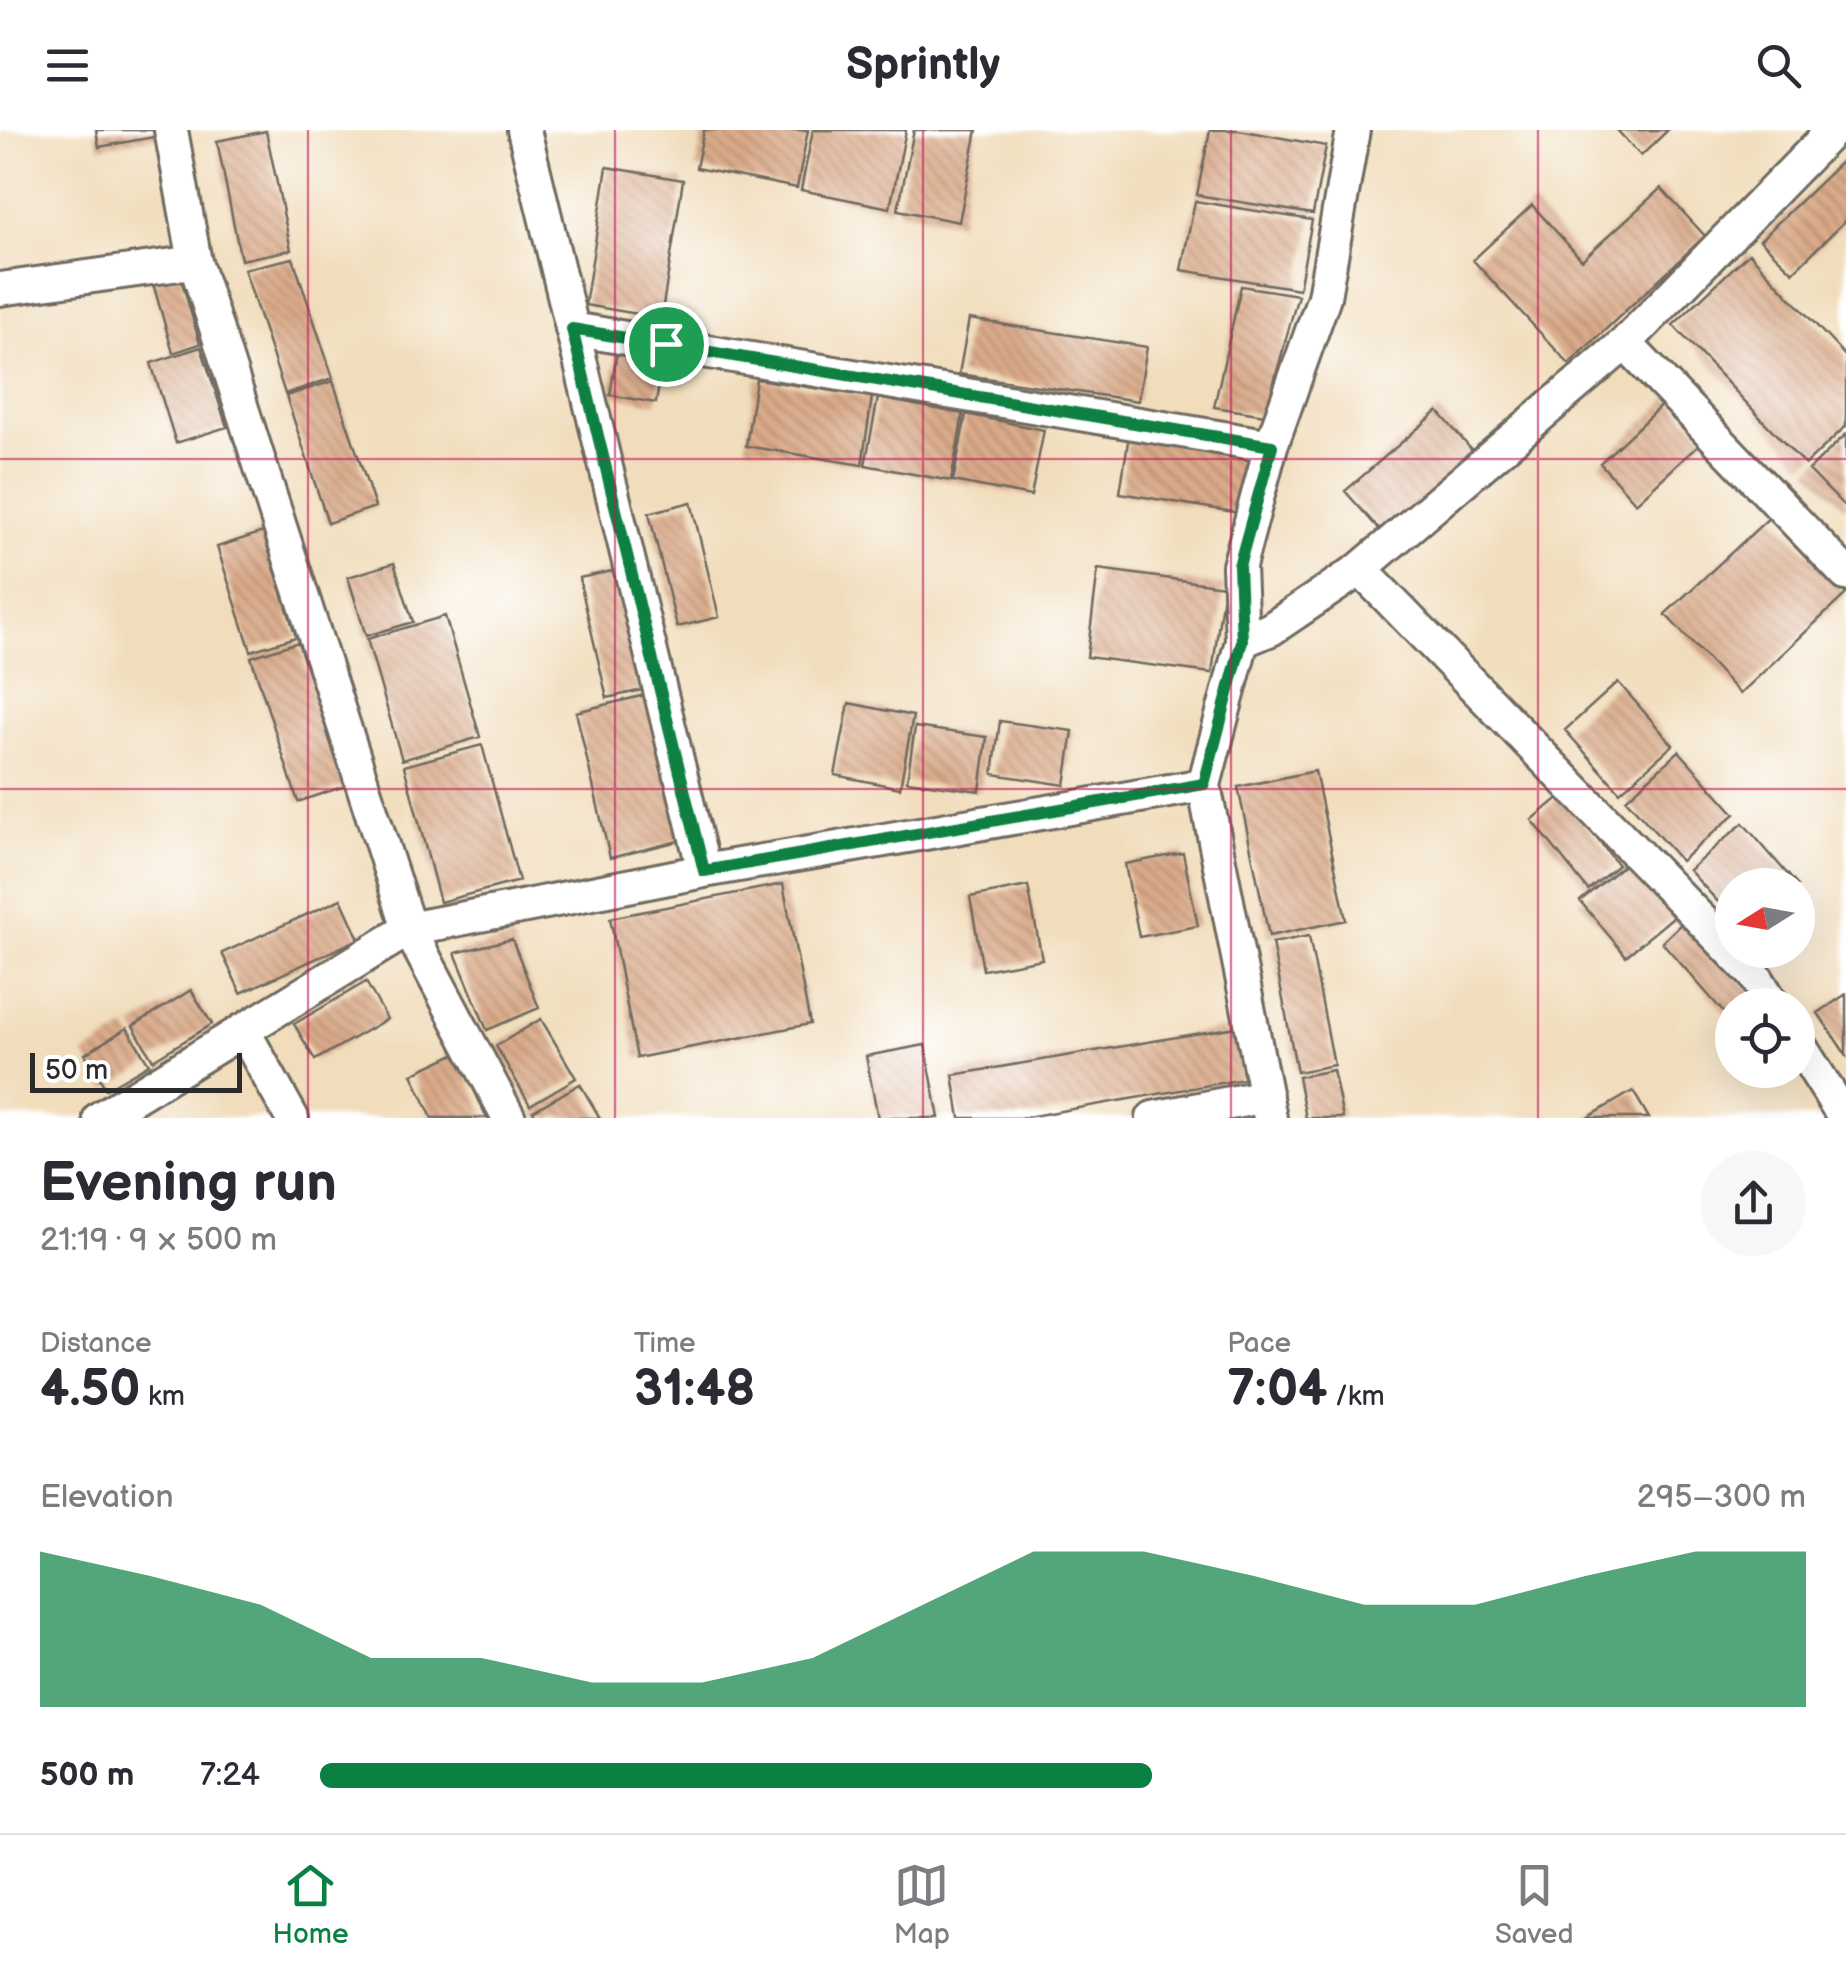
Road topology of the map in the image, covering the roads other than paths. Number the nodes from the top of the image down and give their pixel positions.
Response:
1 (171, 130) edge
2 (524, 130) edge
3 (1353, 130) edge
4 (1833, 130) edge
5 (195, 262) junction
6 (0, 289) edge
7 (572, 329) junction
8 (1624, 342) junction
9 (1272, 446) junction
10 (1360, 569) junction
11 (1846, 574) edge
12 (1242, 641) junction
13 (1204, 784) junction
14 (704, 871) junction
15 (409, 929) junction
16 (1763, 988) edge
17 (243, 1030) junction
18 (1815, 1070) edge
19 (1268, 1107) edge
20 (100, 1118) edge
21 (292, 1118) edge
22 (509, 1118) edge
23 (1153, 1118) edge
24 (1845, 1118) edge

1 - 5 street
2 - 7 street
3 - 9 street
4 - 8 street
5 - 6 street
5 - 15 street
7 - 9 street
7 - 14 street
8 - 10 street
8 - 11 street
9 - 12 street
10 - 12 street
10 - 16 street
12 - 13 street
13 - 14 street
13 - 19 street
14 - 15 street
15 - 17 street
15 - 22 street
17 - 20 street
17 - 21 street
18 - 24 street
19 - 23 street

